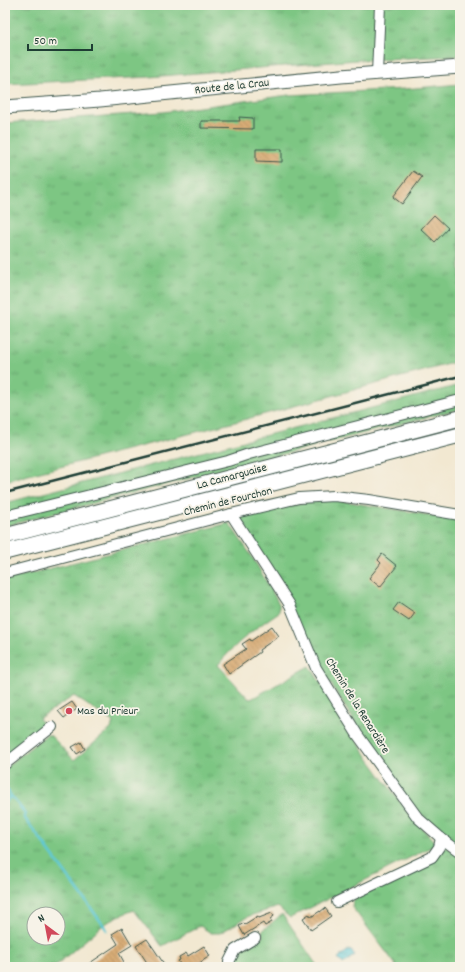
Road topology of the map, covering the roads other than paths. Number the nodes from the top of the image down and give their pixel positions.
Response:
1 (380, 5) edge
2 (460, 67) edge
3 (377, 73) junction
4 (5, 107) edge
5 (460, 400) edge
6 (460, 418) edge
7 (460, 435) edge
8 (231, 514) junction
9 (460, 515) edge
10 (5, 516) edge
11 (5, 536) edge
12 (5, 552) edge
13 (5, 573) edge
14 (52, 727) dead end
15 (5, 764) edge
16 (441, 838) junction
17 (460, 852) edge
18 (337, 902) dead end
19 (255, 938) dead end
20 (230, 967) edge

1 - 3 street
2 - 3 main road, Route de la Crau
3 - 4 main road, Route de la Crau
5 - 10 street
6 - 11 highway, La Camarguaise
7 - 12 highway, La Camarguaise
8 - 9 street, Chemin de Fourchon
8 - 13 street, Chemin de Fourchon
8 - 16 street, Chemin de la Renardière
14 - 15 street
16 - 17 street, Chemin de la Renardière
16 - 18 street
19 - 20 street

